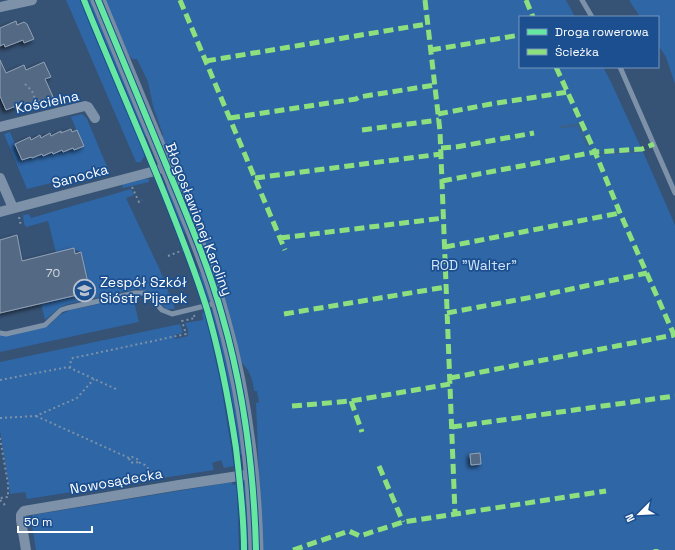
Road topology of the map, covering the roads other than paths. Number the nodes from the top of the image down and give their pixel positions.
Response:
1 (32, 0) edge
2 (98, 0) edge
3 (582, 0) edge
4 (0, 7) edge
5 (591, 16) edge
6 (620, 68) edge
7 (95, 118) dead end
8 (0, 127) edge
9 (167, 166) junction
10 (0, 178) edge
11 (675, 193) edge
12 (13, 208) junction
13 (0, 212) edge
14 (219, 303) junction
15 (0, 333) edge
16 (252, 474) junction
17 (26, 550) edge
18 (256, 550) edge

1 - 4 street
2 - 9 street, Błogosławionej Karoliny
3 - 5 lane
6 - 11 lane
7 - 8 street, Kościelna
9 - 12 street, Sanocka
9 - 14 street, Błogosławionej Karoliny
10 - 12 street
12 - 13 street, Sanocka
14 - 15 lane
14 - 16 street, Błogosławionej Karoliny
16 - 17 street, Nowosądecka
16 - 18 street, Błogosławionej Karoliny

